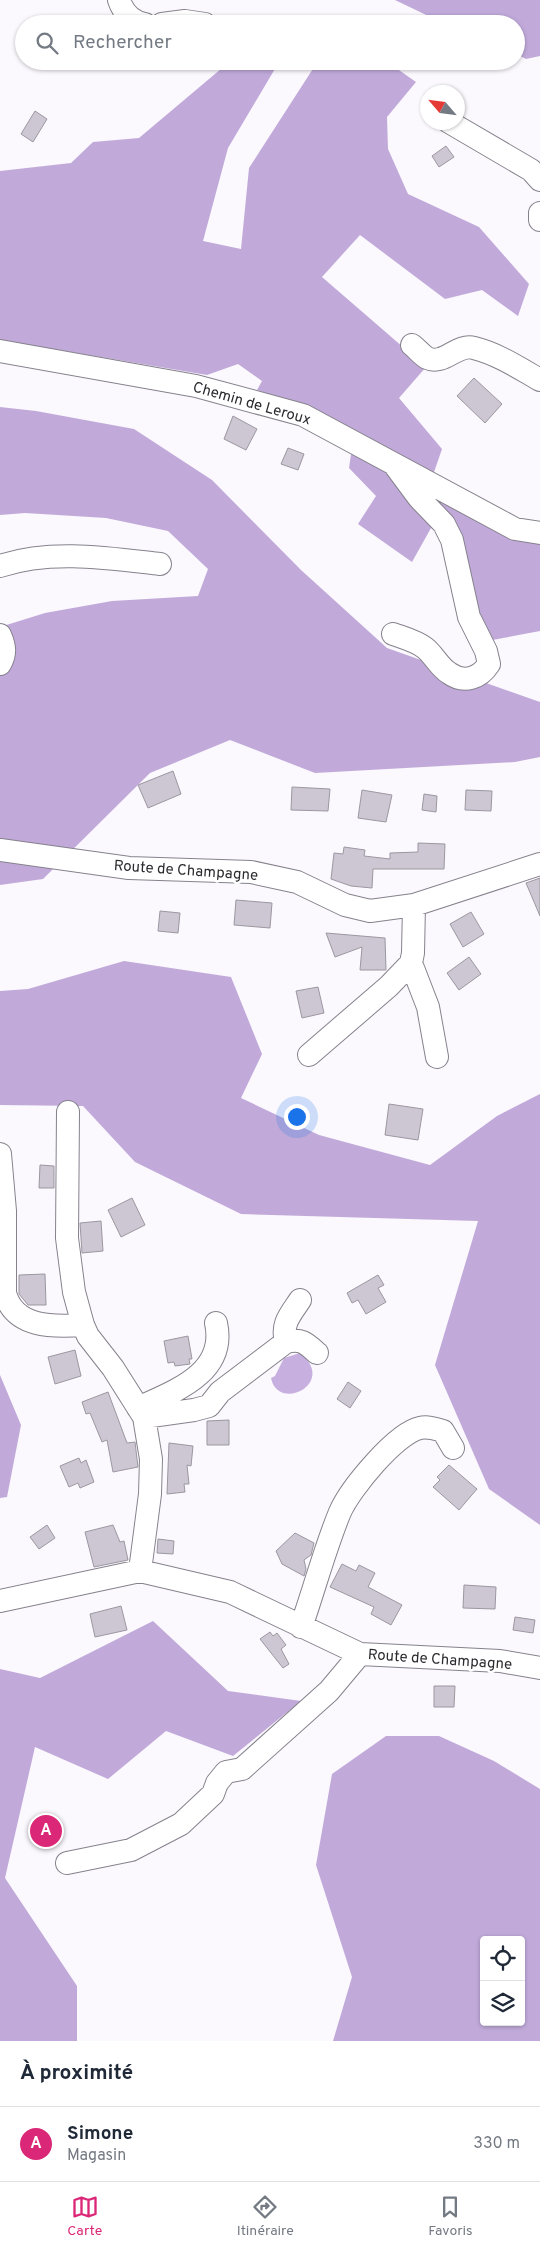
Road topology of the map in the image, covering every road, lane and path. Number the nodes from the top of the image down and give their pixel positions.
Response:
1 (119, 0) edge
2 (128, 15) edge
3 (463, 130) edge
4 (540, 180) edge
5 (540, 213) edge
6 (540, 220) edge
7 (412, 345) dead end
8 (0, 351) edge
9 (540, 380) edge
10 (390, 460) junction
11 (540, 533) edge
12 (160, 564) dead end
13 (0, 566) edge
14 (393, 634) dead end
15 (0, 635) edge
16 (0, 664) edge
17 (0, 850) edge
18 (540, 864) edge
19 (414, 905) junction
20 (411, 963) junction
21 (309, 1055) dead end
22 (437, 1057) dead end
23 (68, 1112) dead end
24 (0, 1154) edge
25 (300, 1300) dead end
26 (216, 1323) dead end
27 (83, 1325) junction
28 (286, 1342) junction
29 (317, 1353) dead end
30 (141, 1412) junction
31 (453, 1448) dead end
32 (140, 1572) junction
33 (0, 1601) edge
34 (301, 1628) junction
35 (360, 1654) junction
36 (540, 1668) edge
37 (67, 1863) dead end

1 - 2 street
3 - 4 street
5 - 6 street
7 - 9 street
8 - 10 street, Chemin de Leroux
10 - 11 street, Chemin de Leroux
10 - 14 street
12 - 13 street
15 - 16 street
17 - 19 street, Route de Champagne
18 - 19 street, Route de Champagne
19 - 20 street
20 - 21 street
20 - 22 street
23 - 27 street
24 - 27 street
25 - 28 street
26 - 30 street
27 - 30 street
28 - 29 street
28 - 30 street
30 - 32 street
31 - 34 street
32 - 33 street, Route de Champagne
32 - 34 street, Route de Champagne
34 - 35 street, Route de Champagne
35 - 36 street, Route de Champagne
35 - 37 street

